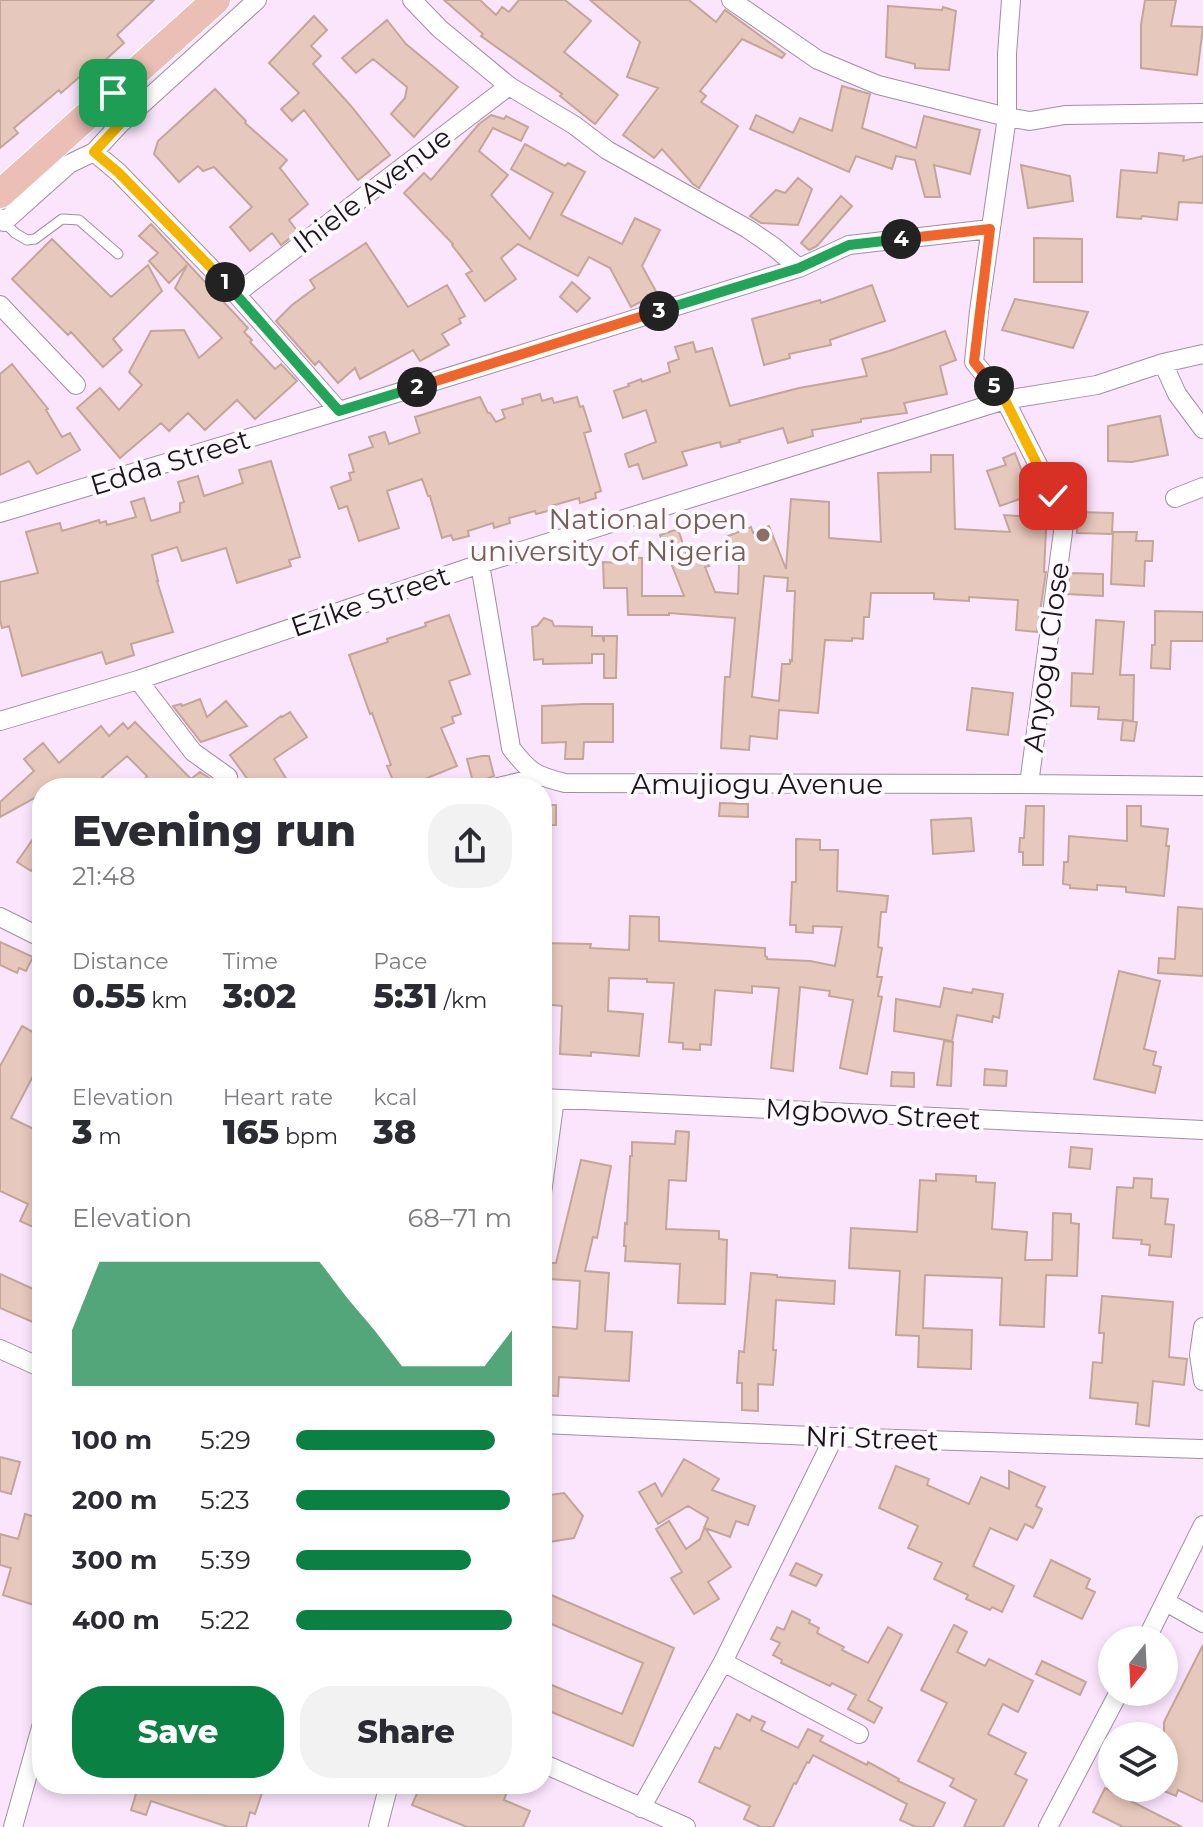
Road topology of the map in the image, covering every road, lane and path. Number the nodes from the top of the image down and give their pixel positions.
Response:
1 (216, 0) edge
2 (257, 0) edge
3 (412, 0) edge
4 (731, 0) edge
5 (1011, 0) edge
6 (509, 86) junction
7 (113, 93) junction
8 (1203, 113) edge
9 (1007, 117) junction
10 (120, 124) junction
11 (94, 152) junction
12 (0, 194) edge
13 (2, 220) edge
14 (990, 229) junction
15 (118, 254) dead end
16 (799, 268) junction
17 (236, 294) junction
18 (0, 305) edge
19 (1203, 354) edge
20 (1163, 363) junction
21 (76, 385) dead end
22 (1005, 400) junction
23 (339, 411) junction
24 (1203, 429) edge
25 (1203, 487) edge
26 (1175, 498) dead end
27 (0, 513) edge
28 (480, 564) junction
29 (138, 680) junction
30 (0, 721) edge
31 (228, 777) dead end
32 (540, 777) junction
33 (536, 778) edge
34 (544, 778) edge
35 (552, 780) edge
36 (1029, 784) junction
37 (1203, 786) edge
38 (0, 917) edge
39 (32, 933) edge
40 (552, 1098) edge
41 (1203, 1130) edge
42 (1203, 1327) edge
43 (0, 1349) edge
44 (32, 1363) edge
45 (1203, 1381) edge
46 (552, 1424) edge
47 (834, 1437) junction
48 (1202, 1448) edge
49 (1203, 1525) edge
50 (1166, 1602) junction
51 (1203, 1623) edge
52 (1153, 1626) edge
53 (723, 1662) junction
54 (1112, 1706) edge
55 (859, 1734) dead end
56 (32, 1760) edge
57 (552, 1768) edge
58 (386, 1794) edge
59 (641, 1808) junction
60 (13, 1827) edge
61 (378, 1827) edge
62 (686, 1827) edge
63 (1048, 1827) edge

1 - 7 main road
2 - 10 street
3 - 6 street
4 - 9 street
5 - 9 street, Anyogu Close
6 - 16 street
6 - 17 street, Ihiele Avenue
7 - 10 street
7 - 12 main road
8 - 9 street
9 - 14 street, Anyogu Close
10 - 11 street
11 - 13 street
11 - 17 street
13 - 15 lane
14 - 16 street, Edda Street
14 - 22 street, Anyogu Close
16 - 23 street, Edda Street
17 - 23 street
18 - 21 street
19 - 20 street, Ezike Street
20 - 22 street, Ezike Street
20 - 24 street
22 - 28 street, Ezike Street
22 - 36 street, Anyogu Close
23 - 27 street, Edda Street
25 - 26 street
28 - 29 street, Ezike Street
28 - 32 street
29 - 30 street, Ezike Street
29 - 31 street
32 - 33 street
32 - 34 street, Amujiogu Avenue
35 - 36 street, Amujiogu Avenue
36 - 37 street, Amujiogu Avenue
38 - 39 street
40 - 41 street, Mgbowo Street
42 - 45 street
43 - 44 street
46 - 47 street, Nri Street
47 - 48 street, Nri Street
47 - 53 street
49 - 50 street
50 - 51 street
50 - 52 street
53 - 55 street
53 - 59 street
54 - 63 street
56 - 60 street
57 - 59 street
58 - 61 street
59 - 62 street

